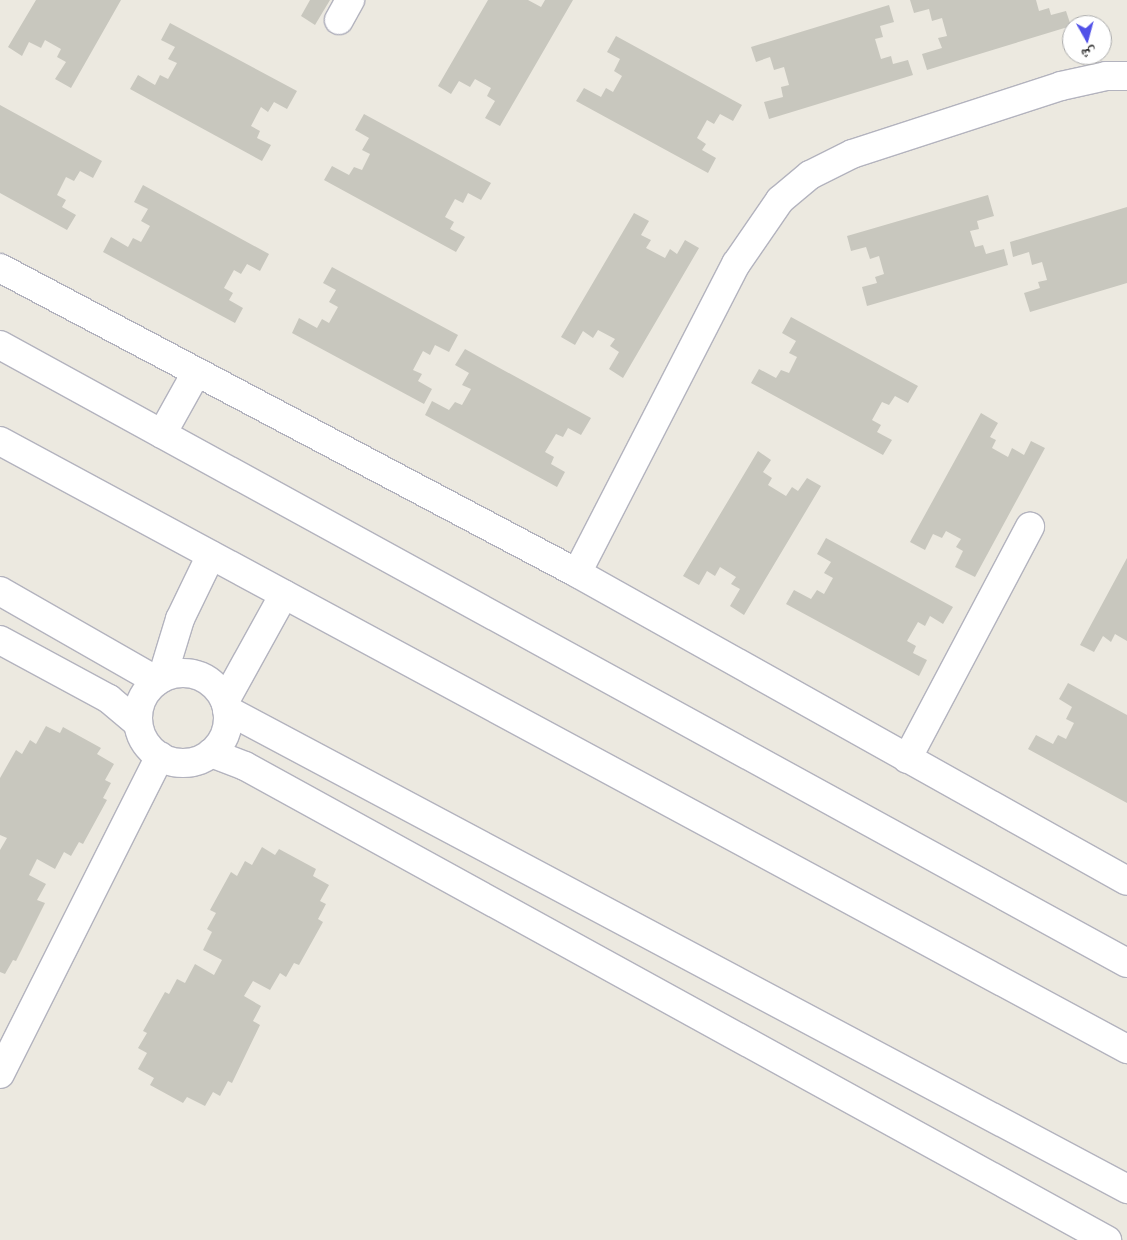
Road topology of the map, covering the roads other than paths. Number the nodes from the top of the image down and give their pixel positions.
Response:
1 (1127, 76) edge
2 (0, 268) edge
3 (0, 345) edge
4 (196, 373) junction
5 (162, 434) junction
6 (0, 441) edge
7 (1030, 527) dead end
8 (211, 555) junction
9 (577, 573) junction
10 (0, 591) edge
11 (284, 594) junction
12 (0, 640) edge
13 (160, 679) junction
14 (226, 706) junction
15 (138, 723) junction
16 (211, 753) junction
17 (160, 756) junction
18 (907, 759) junction
19 (1127, 881) edge
20 (1127, 963) edge
21 (1127, 1049) edge
22 (0, 1074) edge
23 (1127, 1189) edge
24 (1107, 1240) edge

1 - 9 street
2 - 4 street
3 - 5 street
4 - 5 street
4 - 9 street
5 - 20 street
6 - 8 street
7 - 18 street
8 - 11 street
8 - 13 street
9 - 18 street
10 - 13 street
11 - 14 street
11 - 21 street
12 - 15 street
13 - 14 street
13 - 15 street
14 - 16 street
14 - 23 street
15 - 17 street
16 - 17 street
16 - 24 street
17 - 22 street
18 - 19 street

